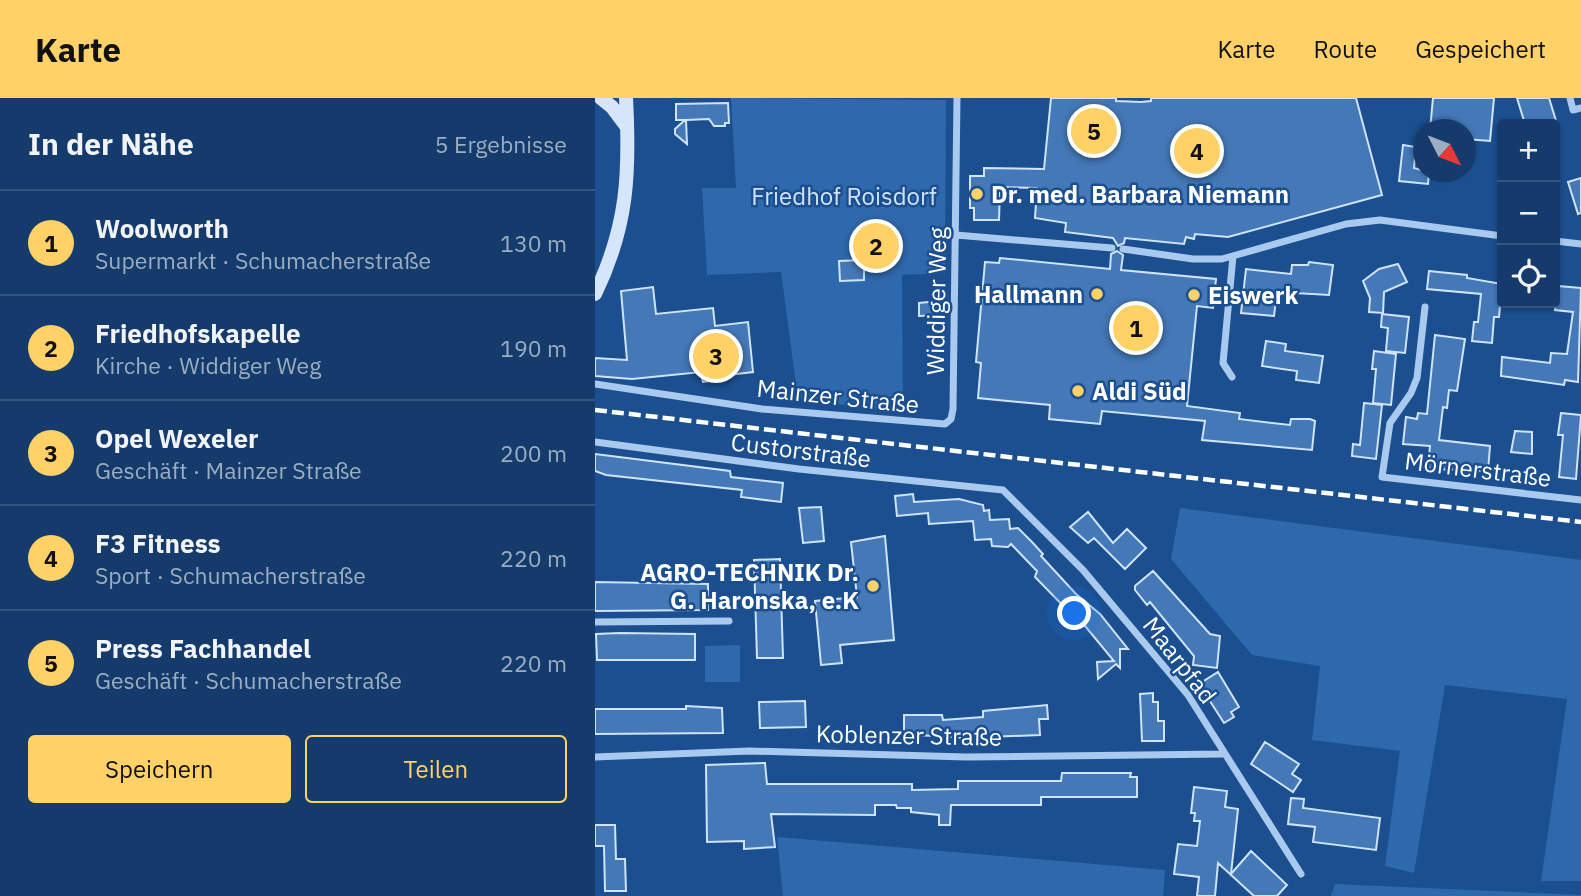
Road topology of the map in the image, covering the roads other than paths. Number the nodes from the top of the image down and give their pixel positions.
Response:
1 (601, 98) edge
2 (626, 98) edge
3 (957, 98) edge
4 (1570, 98) edge
5 (1581, 108) edge
6 (628, 128) junction
7 (956, 235) junction
8 (1497, 235) edge
9 (1560, 242) edge
10 (1581, 244) edge
11 (1112, 248) dead end
12 (1123, 250) dead end
13 (1233, 256) junction
14 (595, 294) edge
15 (1425, 307) dead end
16 (1232, 377) dead end
17 (595, 384) edge
18 (951, 419) joint
19 (595, 442) edge
20 (1003, 490) joint
21 (1581, 500) edge
22 (729, 621) dead end
23 (595, 622) edge
24 (1223, 754) junction
25 (595, 757) edge
26 (1301, 874) dead end

1 - 6 main road
2 - 6 main road
3 - 7 street, Widdiger Weg
4 - 5 street
6 - 14 main road
7 - 11 street
7 - 18 street, Widdiger Weg
8 - 13 street
9 - 10 street
12 - 13 street
13 - 16 street
15 - 21 street, Mörnerstraße
17 - 18 street, Mainzer Straße
19 - 20 street, Custorstraße
20 - 24 street, Maarpfad
22 - 23 street
24 - 25 street, Koblenzer Straße
24 - 26 street, Maarpfad

